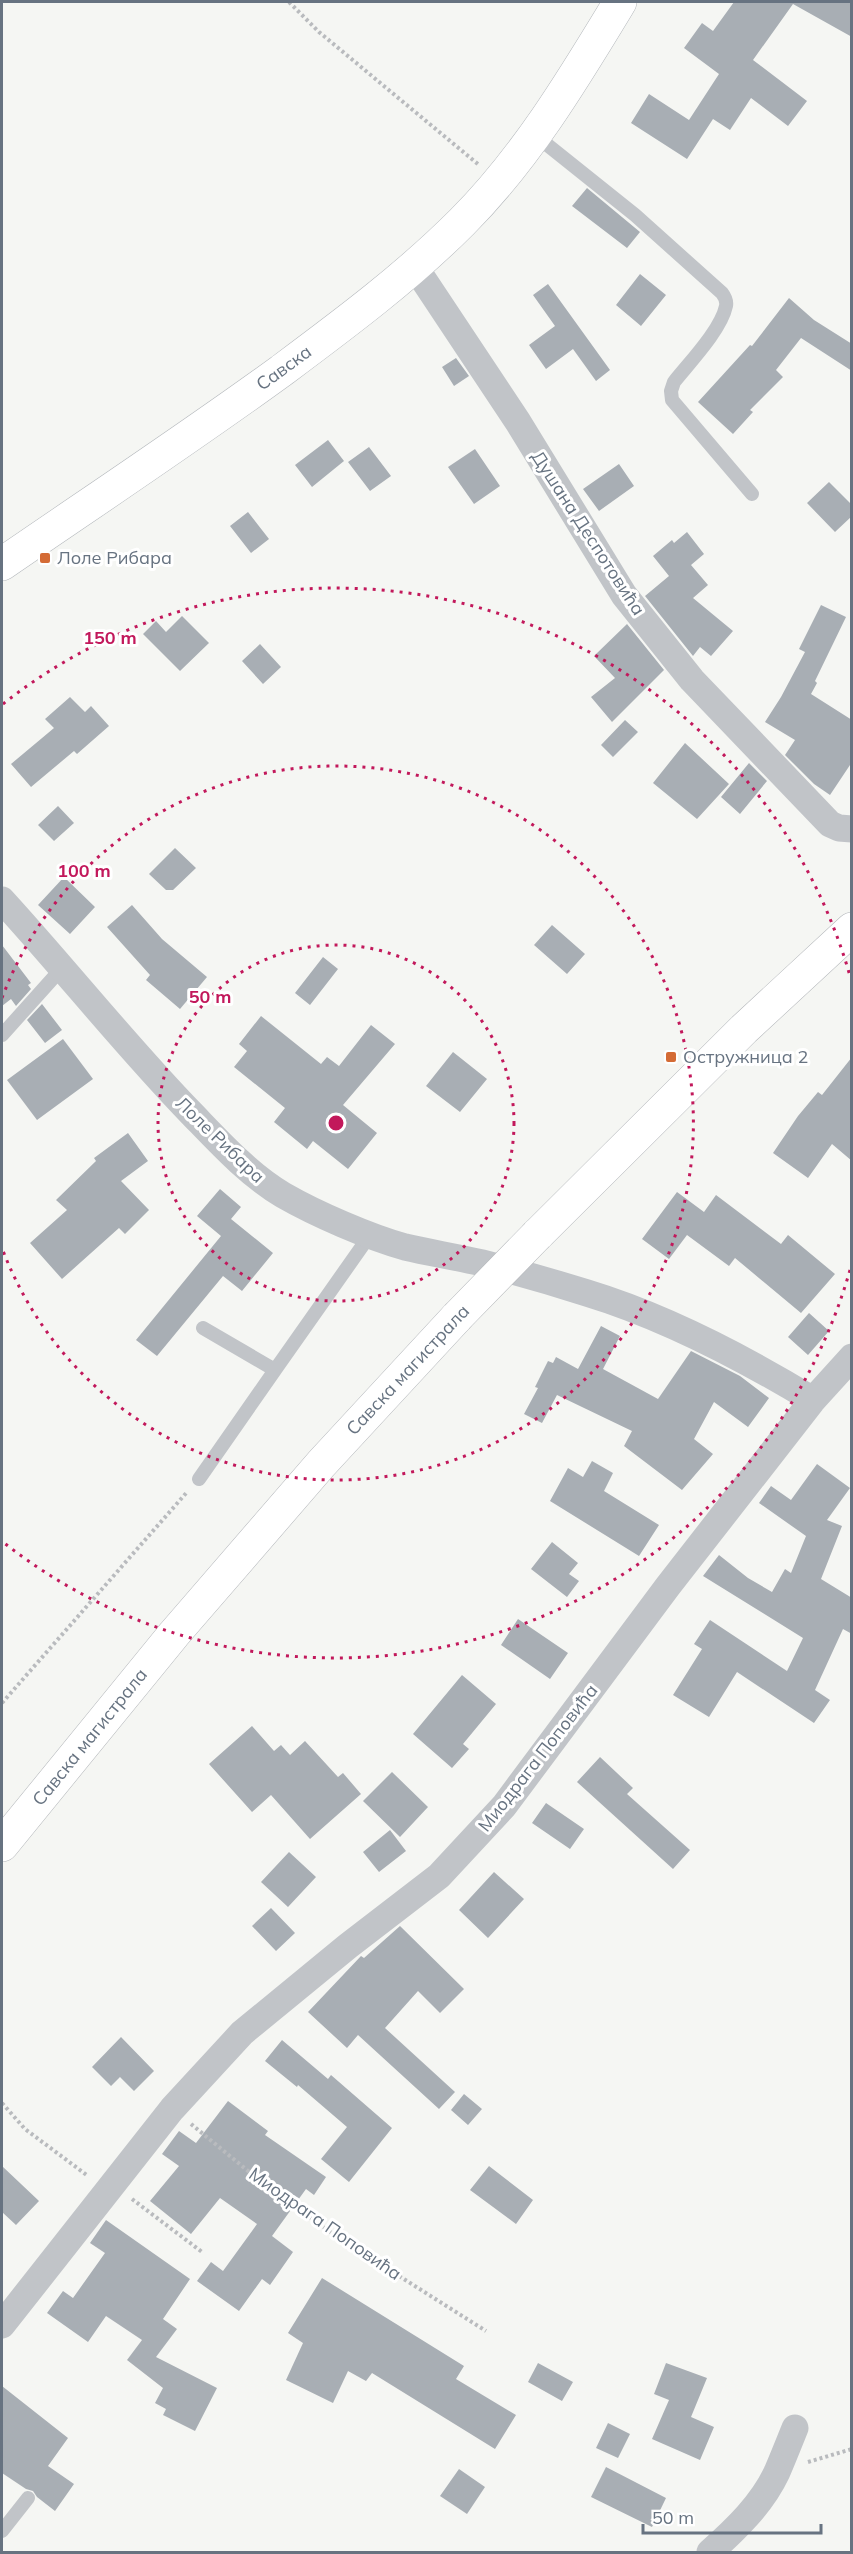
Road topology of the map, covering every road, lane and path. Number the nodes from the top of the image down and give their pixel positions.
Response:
1 (288, 2) edge
2 (620, 2) edge
3 (535, 135) junction
4 (499, 180) junction
5 (415, 267) junction
6 (752, 494) dead end
7 (2, 564) edge
8 (845, 829) edge
9 (2, 900) edge
10 (852, 929) edge
11 (63, 967) junction
12 (2, 1035) edge
13 (370, 1234) junction
14 (203, 1328) dead end
15 (850, 1361) edge
16 (275, 1370) junction
17 (813, 1400) junction
18 (199, 1479) joint
19 (2, 1703) edge
20 (2, 1845) edge
21 (2, 2103) edge
22 (172, 2109) junction
23 (110, 2188) junction
24 (202, 2252) dead end
25 (2, 2325) edge
26 (486, 2331) dead end
27 (795, 2428) dead end
28 (852, 2449) edge
29 (776, 2474) junction
30 (28, 2498) dead end
31 (2, 2531) edge
32 (710, 2553) edge

1 - 4 path
2 - 3 main road, Савска
3 - 4 main road, Савска
3 - 6 lane
4 - 5 main road, Савска
5 - 7 main road, Савска
5 - 8 street, Душана Деспотовића
9 - 11 street, Лоле Рибара
10 - 20 main road, Савска магистрала, bridge
11 - 12 lane
11 - 13 street, Лоле Рибара
13 - 16 lane
13 - 17 street, Лоле Рибара
14 - 16 lane
15 - 17 street, Миодрага Поповића
16 - 18 lane
17 - 22 street, Миодрага Поповића
18 - 19 path
21 - 23 path
22 - 23 street, Миодрага Поповића
22 - 26 path, Миодрага Поповића
23 - 24 path
23 - 25 street, Миодрага Поповића
27 - 29 street
28 - 29 path
29 - 32 street
30 - 31 lane

